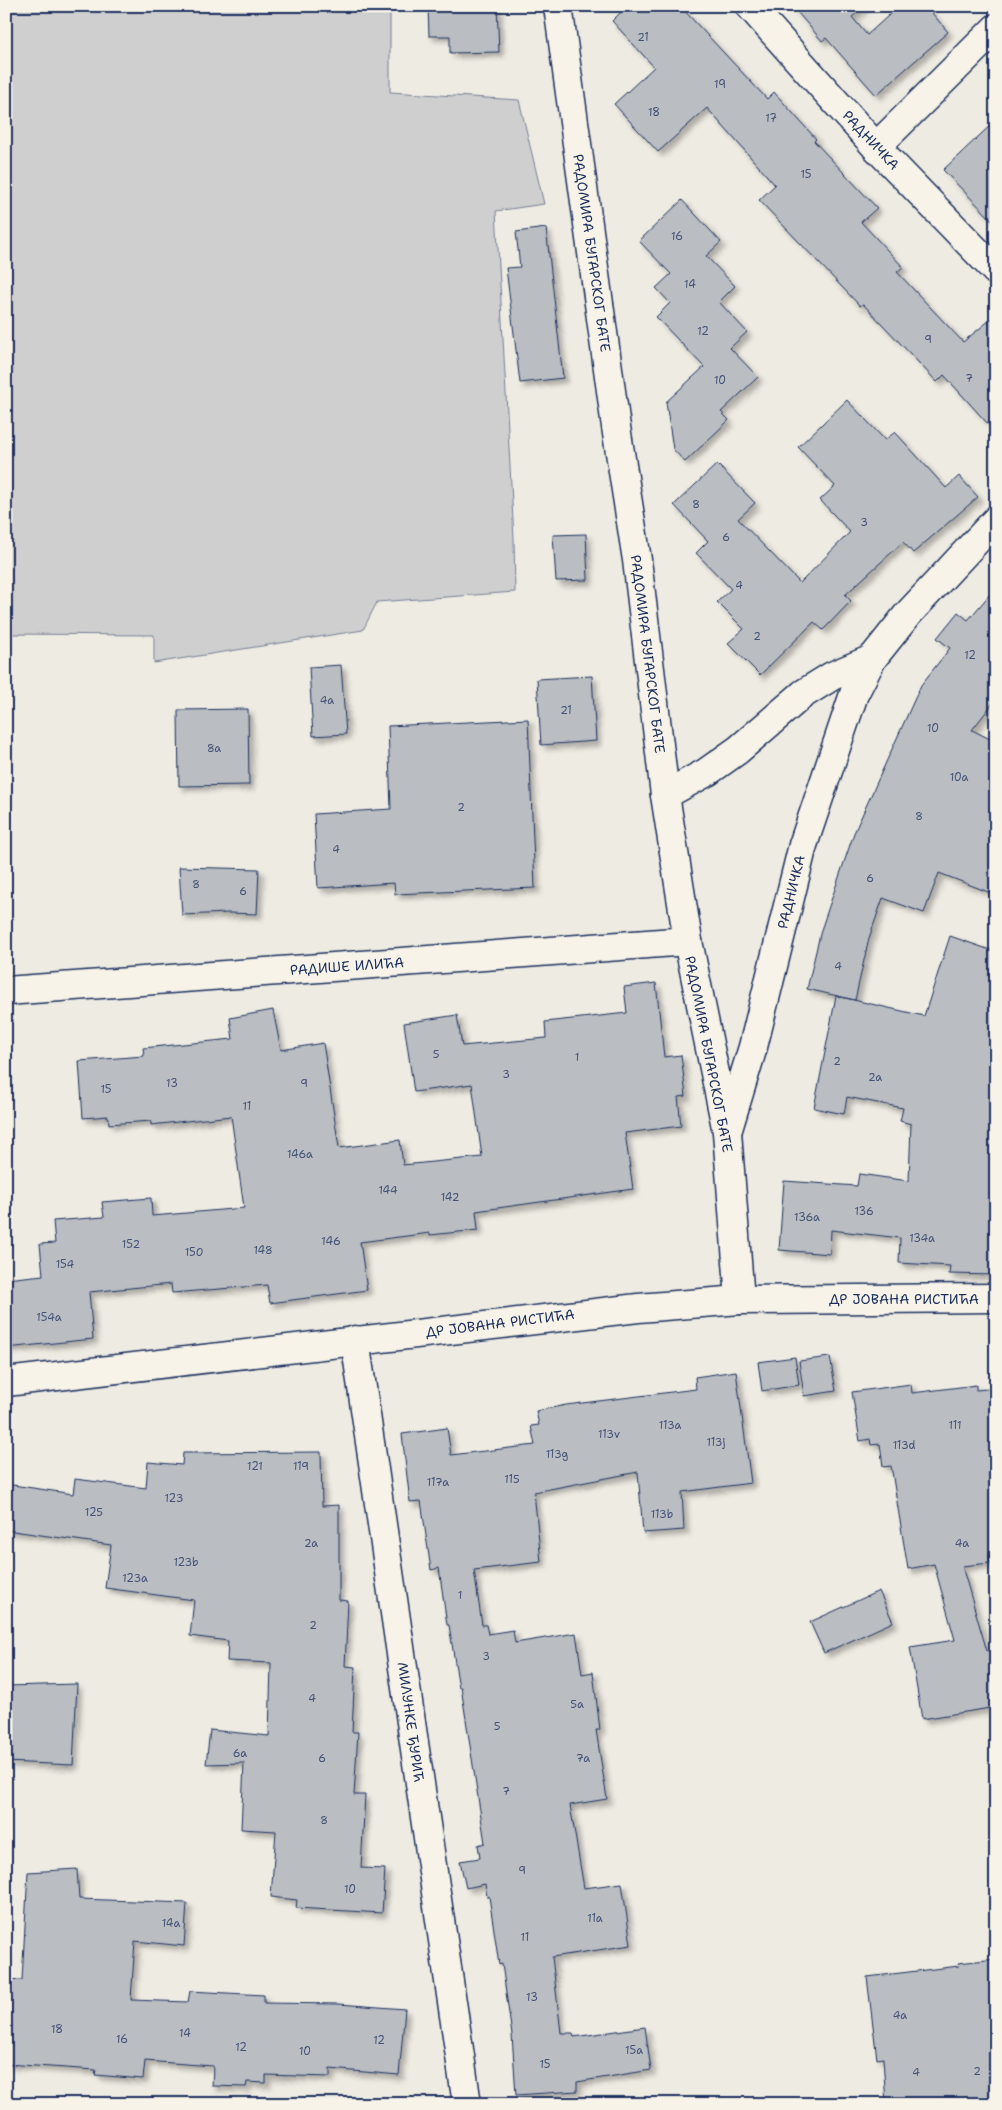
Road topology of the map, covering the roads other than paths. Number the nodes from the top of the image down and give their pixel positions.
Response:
1 (558, 6) edge
2 (750, 6) edge
3 (996, 28) edge
4 (876, 147) junction
5 (996, 271) edge
6 (996, 520) edge
7 (872, 659) junction
8 (665, 795) junction
9 (688, 941) junction
10 (6, 991) edge
11 (727, 1132) junction
12 (996, 1298) edge
13 (740, 1300) junction
14 (355, 1340) junction
15 (6, 1382) edge
16 (467, 2104) edge

1 - 8 street, РАДОМИРА БУГАРСКОГ БАТЕ
2 - 4 street, РАДНИЧКА
3 - 4 street
4 - 5 street, РАДНИЧКА
6 - 7 street, РАДНИЧКА
7 - 8 street, РАДНИЧКА
7 - 11 street, РАДНИЧКА
8 - 9 street, РАДОМИРА БУГАРСКОГ БАТЕ
9 - 10 street, РАДИШЕ ИЛИЋА
9 - 11 street, РАДОМИРА БУГАРСКОГ БАТЕ
11 - 13 street, РАДОМИРА БУГАРСКОГ БАТЕ
12 - 13 street, ДР ЈОВАНА РИСТИЋА
13 - 14 street, ДР ЈОВАНА РИСТИЋА
14 - 15 street, ДР ЈОВАНА РИСТИЋА
14 - 16 street, МИЛУНКЕ ЂУРИЋ

